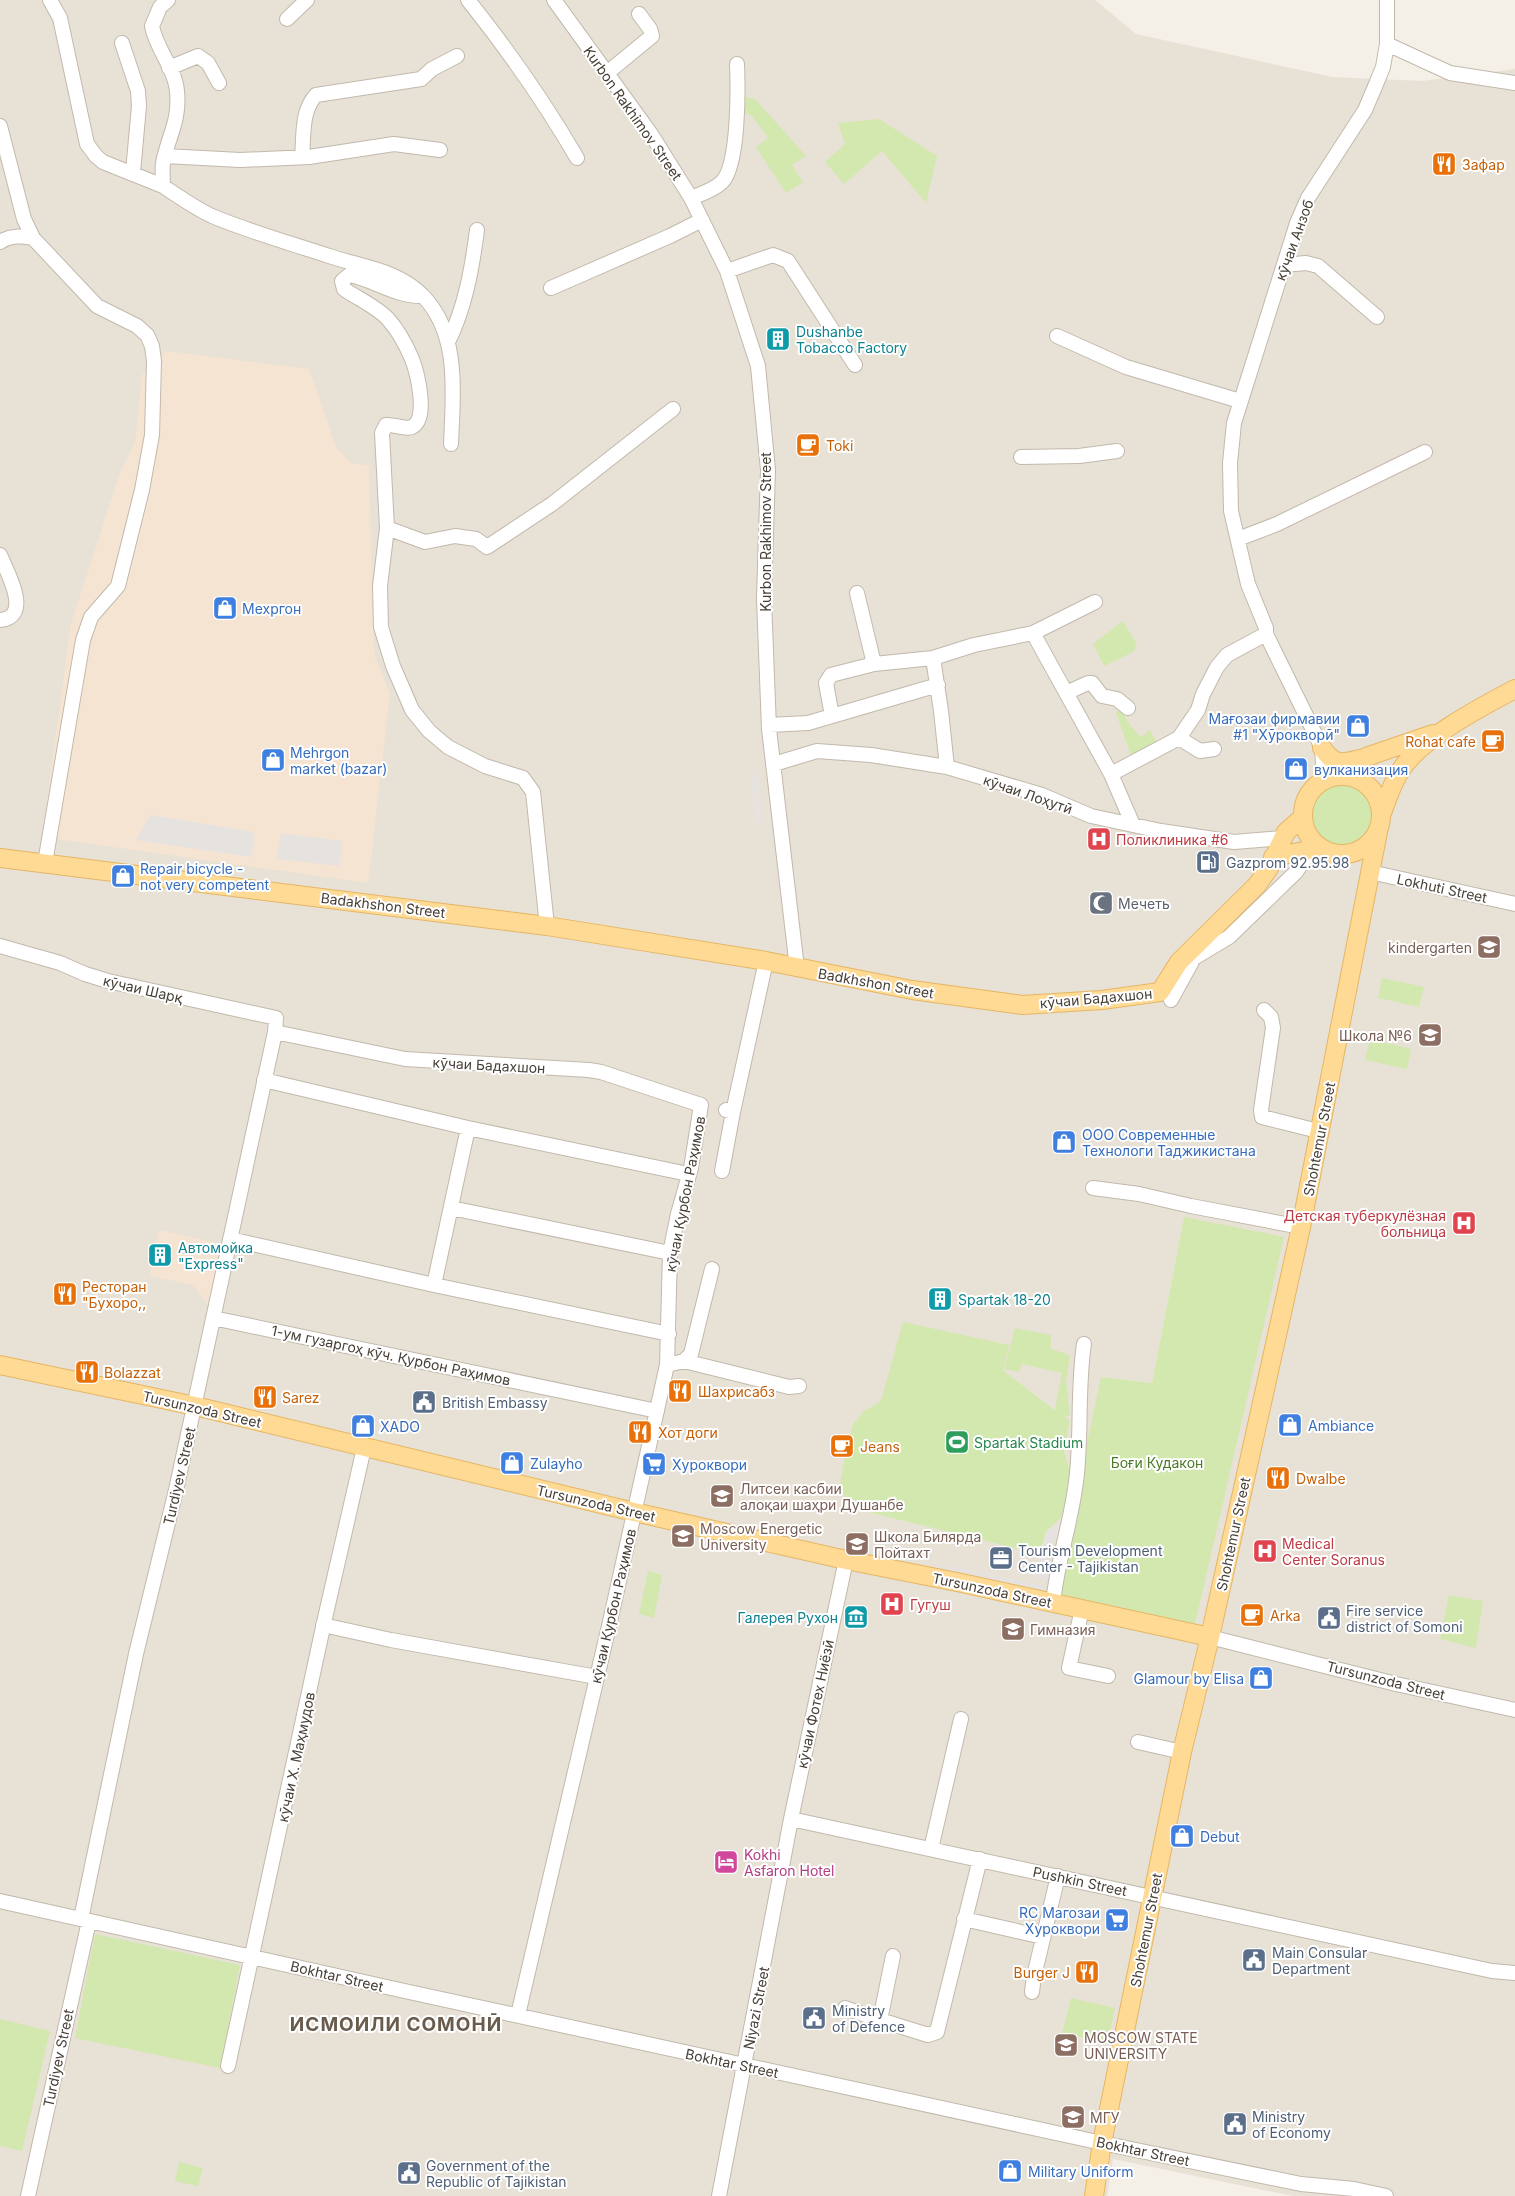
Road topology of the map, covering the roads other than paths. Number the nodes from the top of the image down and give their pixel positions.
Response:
1 (50, 0) edge
2 (168, 0) edge
3 (307, 0) edge
4 (468, 0) edge
5 (554, 0) edge
6 (1387, 0) edge
7 (639, 14) dead end
8 (287, 19) dead end
9 (122, 43) dead end
10 (1387, 44) junction
11 (457, 56) dead end
12 (737, 64) dead end
13 (168, 68) junction
14 (607, 73) junction
15 (220, 83) dead end
16 (1515, 83) edge
17 (0, 126) edge
18 (440, 150) dead end
19 (165, 156) junction
20 (302, 157) junction
21 (577, 158) dead end
22 (132, 172) junction
23 (163, 186) junction
24 (691, 198) junction
25 (702, 220) junction
26 (477, 230) dead end
27 (33, 238) junction
28 (0, 242) edge
29 (1284, 265) junction
30 (727, 271) junction
31 (551, 288) dead end
32 (423, 296) junction
33 (1377, 318) dead end
34 (1057, 336) dead end
35 (448, 342) junction
36 (855, 365) dead end
37 (1240, 401) junction
38 (674, 409) dead end
39 (451, 444) dead end
40 (1117, 451) dead end
41 (1424, 452) dead end
42 (1021, 457) dead end
43 (387, 528) junction
44 (1238, 539) junction
45 (0, 555) edge
46 (857, 593) dead end
47 (1095, 602) dead end
48 (0, 620) edge
49 (1034, 633) junction
50 (1266, 634) junction
51 (933, 658) junction
52 (874, 664) junction
53 (938, 685) junction
54 (1515, 689) edge
55 (1066, 693) junction
56 (1128, 708) dead end
57 (832, 716) junction
58 (769, 725) junction
59 (1445, 730) junction
60 (1179, 738) junction
61 (1322, 748) junction
62 (1214, 749) dead end
63 (1366, 757) junction
64 (774, 764) junction
65 (947, 767) junction
66 (1111, 774) junction
67 (1328, 779) junction
68 (1382, 813) junction
69 (1302, 818) junction
70 (1132, 825) junction
71 (1378, 832) junction
72 (1283, 838) junction
73 (1315, 848) junction
74 (1341, 855) junction
75 (0, 858) edge
76 (45, 863) junction
77 (1271, 863) junction
78 (1370, 872) junction
79 (1515, 904) edge
80 (547, 926) junction
81 (0, 946) edge
82 (766, 961) junction
83 (797, 968) junction
84 (1171, 1000) dead end
85 (1264, 1010) dead end
86 (275, 1032) junction
87 (264, 1080) junction
88 (701, 1105) joint
89 (468, 1128) junction
90 (1310, 1130) dead end
91 (722, 1171) dead end
92 (688, 1174) junction
93 (1093, 1188) dead end
94 (451, 1208) junction
95 (1301, 1227) junction
96 (230, 1239) junction
97 (670, 1253) junction
98 (712, 1269) dead end
99 (434, 1285) junction
100 (213, 1318) junction
101 (669, 1334) junction
102 (1084, 1344) dead end
103 (684, 1361) junction
104 (0, 1365) edge
105 (667, 1365) junction
106 (799, 1386) dead end
107 (195, 1406) junction
108 (657, 1411) junction
109 (364, 1448) junction
110 (634, 1512) junction
111 (846, 1560) junction
112 (1053, 1603) junction
113 (1082, 1610) junction
114 (323, 1625) junction
115 (1210, 1637) junction
116 (1108, 1676) dead end
117 (597, 1677) junction
118 (1515, 1710) edge
119 (961, 1720) dead end
120 (1138, 1742) dead end
121 (1182, 1752) junction
122 (791, 1819) junction
123 (931, 1849) junction
124 (980, 1859) junction
125 (1058, 1876) junction
126 (1153, 1897) junction
127 (0, 1901) edge
128 (85, 1920) junction
129 (964, 1920) junction
130 (1043, 1937) junction
131 (893, 1956) dead end
132 (251, 1958) junction
133 (1515, 1973) edge
134 (1032, 1992) dead end
135 (845, 2008) dead end
136 (518, 2015) junction
137 (880, 2020) junction
138 (228, 2066) dead end
139 (745, 2066) junction
140 (1102, 2142) junction
141 (28, 2196) edge
142 (719, 2196) edge
143 (1094, 2196) edge
144 (1386, 2196) edge

1 - 22 street
2 - 13 street
3 - 8 street
4 - 21 street
5 - 14 street, Kurbon Rakhimov Street
6 - 10 street, кӯчаи Анзоб
7 - 14 street
9 - 22 street
10 - 16 street
10 - 29 street, кӯчаи Анзоб
11 - 20 street
12 - 24 street
13 - 15 street
13 - 19 street
14 - 24 street, Kurbon Rakhimov Street
17 - 27 street
18 - 20 street
19 - 20 street
19 - 23 street
22 - 23 street
23 - 32 street
24 - 25 street, Kurbon Rakhimov Street
25 - 30 street, Kurbon Rakhimov Street
25 - 31 street
26 - 35 street
27 - 28 street
27 - 76 street
29 - 33 street
29 - 37 street, кӯчаи Анзоб
30 - 36 street
30 - 58 street, Kurbon Rakhimov Street
32 - 35 street
32 - 43 street
34 - 37 street
35 - 39 street
37 - 44 street, кӯчаи Анзоб
38 - 43 street
40 - 42 street
41 - 44 street
43 - 80 street
44 - 50 street, кӯчаи Анзоб
45 - 48 street
46 - 52 street
47 - 49 street
49 - 51 street
49 - 55 street
50 - 60 street
50 - 61 street, кӯчаи Анзоб
51 - 52 street
51 - 53 street
52 - 57 street
53 - 57 street
53 - 65 street
54 - 59 main road
55 - 56 street
55 - 66 street
57 - 58 street
58 - 64 street, Kurbon Rakhimov Street
59 - 63 main road
59 - 68 main road
60 - 62 street
60 - 66 street
61 - 63 main road
61 - 67 street
63 - 67 main road
64 - 65 street, кӯчаи Лоҳутӣ
64 - 83 street, Kurbon Rakhimov Street
65 - 70 street, кӯчаи Лоҳутӣ
66 - 70 street
67 - 68 main road
67 - 69 main road
68 - 71 main road
69 - 72 main road, кӯчаи Бадахшон
69 - 73 main road
70 - 72 street, кӯчаи Лоҳутӣ
71 - 74 main road
71 - 78 main road, Shohtemur Street
72 - 77 main road, кӯчаи Бадахшон
73 - 74 main road
73 - 77 main road
73 - 84 street
74 - 78 main road
75 - 76 main road, Badakhshon Street
76 - 80 main road, Badakhshon Street
77 - 83 main road, кӯчаи Бадахшон
78 - 79 street, Lokhuti Street
78 - 95 main road, Shohtemur Street
80 - 82 main road, Badakhshon Street
81 - 86 street, кӯчаи Шарқ
82 - 83 main road
82 - 91 street
85 - 90 street
86 - 87 street, Turdiyev Street
86 - 88 street, кӯчаи Бадахшон
87 - 89 street
87 - 96 street, Turdiyev Street
88 - 92 street, кӯчаи Қурбон Раҳимов
89 - 92 street
89 - 94 street
92 - 97 street, кӯчаи Қурбон Раҳимов
93 - 95 street
94 - 97 street
94 - 99 street
95 - 115 main road, Shohtemur Street
96 - 99 street
96 - 100 street, Turdiyev Street
97 - 101 street, кӯчаи Қурбон Раҳимов
98 - 103 street
99 - 101 street
100 - 107 street, Turdiyev Street
100 - 108 street, 1-ум гузаргоҳ кӯч. Қурбон Раҳимов
101 - 105 street, кӯчаи Қурбон Раҳимов
102 - 112 street
103 - 105 street
103 - 106 street
104 - 107 main road, Tursunzoda Street
105 - 108 street, кӯчаи Қурбон Раҳимов
107 - 109 main road, Tursunzoda Street
107 - 128 street, Turdiyev Street
108 - 110 street, кӯчаи Қурбон Раҳимов
109 - 110 main road, Tursunzoda Street
109 - 114 street, кӯчаи Х. Маҳмудов
110 - 111 main road, Tursunzoda Street
110 - 117 street, кӯчаи Қурбон Раҳимов
111 - 112 main road, Tursunzoda Street
111 - 122 street, кӯчаи Фотех Ниёзӣ
112 - 113 main road, Tursunzoda Street
113 - 115 main road, Tursunzoda Street
113 - 116 street
114 - 117 street
114 - 132 street, кӯчаи Х. Маҳмудов
115 - 118 street, Tursunzoda Street
115 - 121 main road, Shohtemur Street
117 - 136 street, кӯчаи Қурбон Раҳимов
119 - 123 street
120 - 121 street
121 - 126 main road, Shohtemur Street
122 - 123 street, Pushkin Street
122 - 139 street, Niyazi Street
123 - 124 street, Pushkin Street
124 - 125 street, Pushkin Street
124 - 129 street
125 - 126 street, Pushkin Street
125 - 130 street
126 - 133 street, Pushkin Street
126 - 140 main road, Shohtemur Street
127 - 128 street, Bokhtar Street
128 - 132 street, Bokhtar Street
128 - 141 street, Turdiyev Street
129 - 130 street
129 - 137 street
130 - 134 street
131 - 137 street
132 - 136 street, Bokhtar Street
132 - 138 street, кӯчаи Х. Маҳмудов
135 - 137 street
136 - 139 street, Bokhtar Street
139 - 140 street, Bokhtar Street
139 - 142 street, Niyazi Street
140 - 143 main road, Shohtemur Street
140 - 144 street, Bokhtar Street

